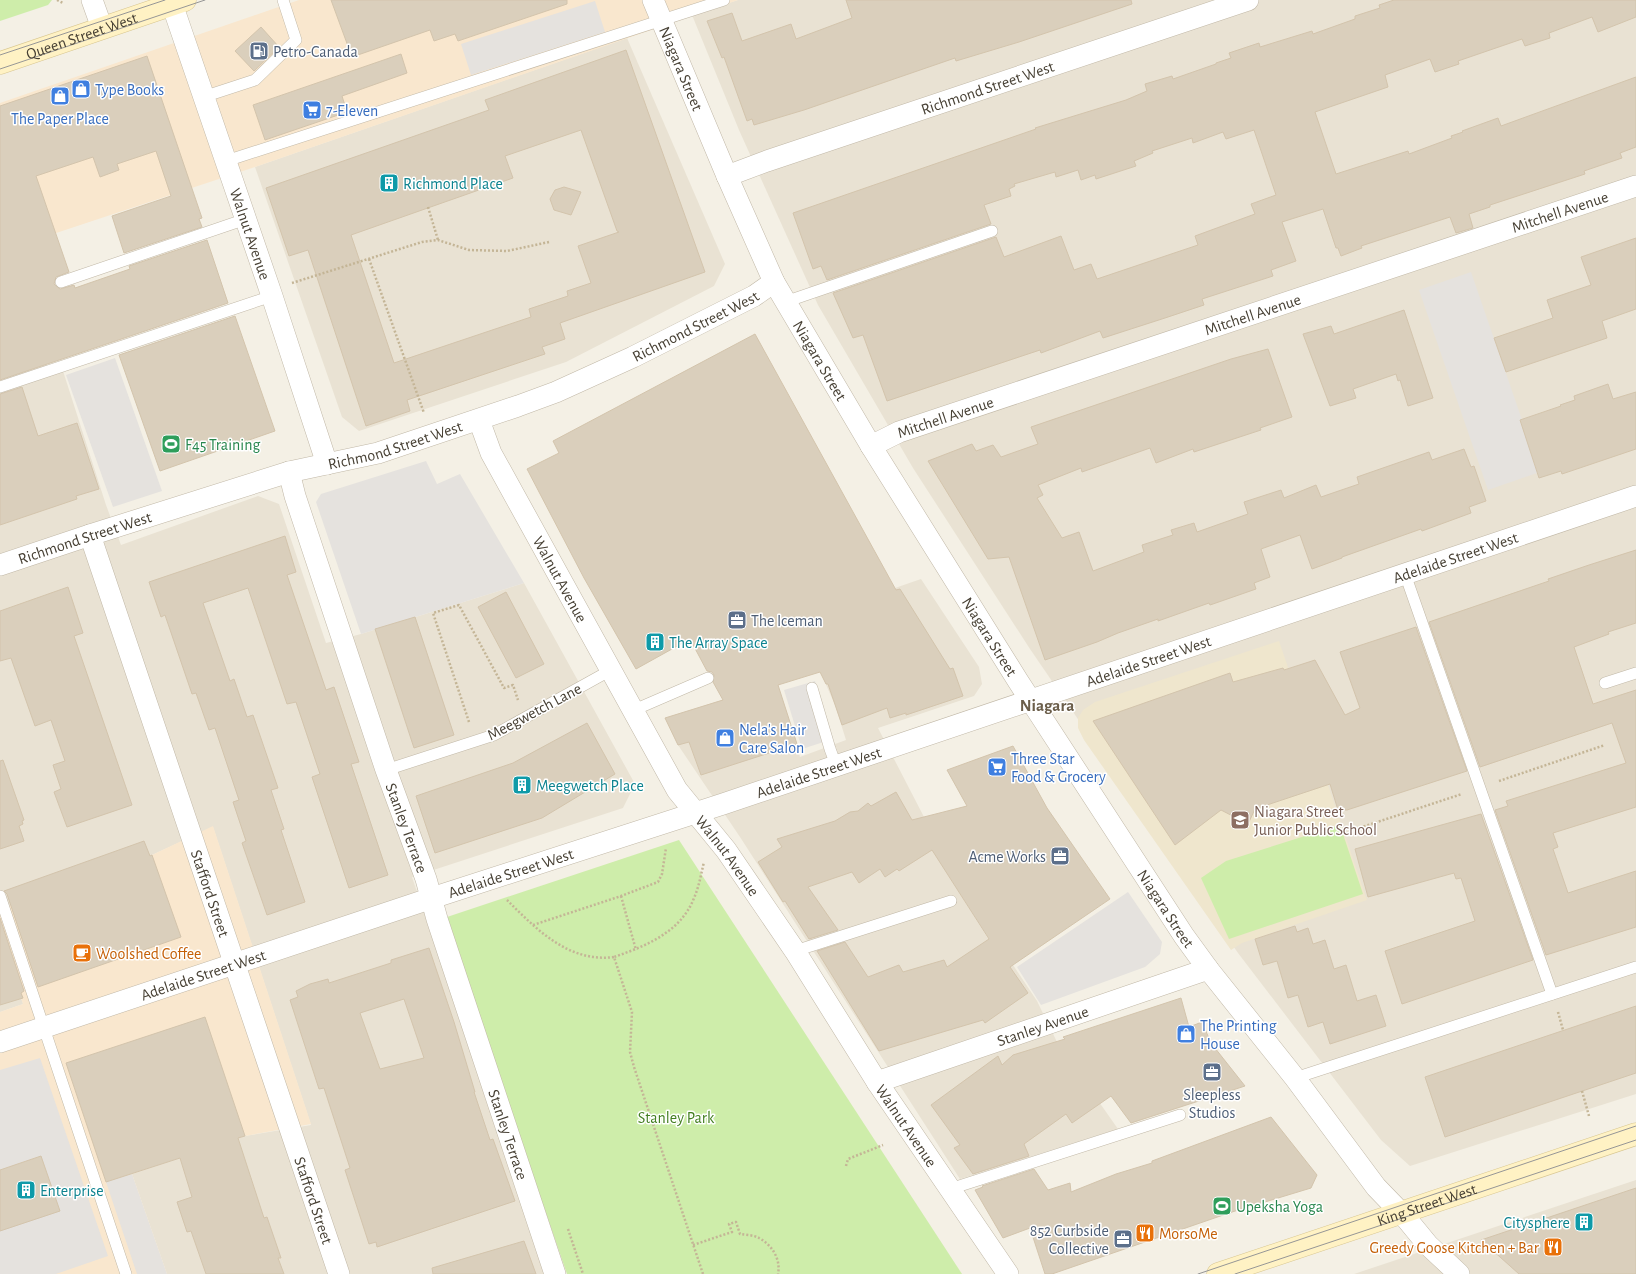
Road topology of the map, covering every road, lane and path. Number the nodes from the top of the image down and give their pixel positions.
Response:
1 (57, 0) edge
2 (63, 0) edge
3 (92, 0) edge
4 (283, 0) edge
5 (653, 0) edge
6 (724, 0) edge
7 (1248, 0) edge
8 (179, 2) edge
9 (661, 21) junction
10 (102, 28) junction
11 (0, 62) edge
12 (204, 97) junction
13 (226, 161) junction
14 (727, 176) junction
15 (1636, 186) edge
16 (428, 207) dead end
17 (246, 219) junction
18 (992, 231) dead end
19 (438, 240) junction
20 (549, 242) dead end
21 (370, 258) junction
22 (61, 282) dead end
23 (774, 282) junction
24 (272, 296) junction
25 (786, 302) junction
26 (0, 387) edge
27 (479, 420) junction
28 (432, 435) junction
29 (871, 446) junction
30 (327, 464) junction
31 (289, 472) junction
32 (1636, 496) edge
33 (90, 535) junction
34 (0, 565) edge
35 (1405, 574) junction
36 (611, 670) junction
37 (1636, 673) edge
38 (708, 678) dead end
39 (1605, 683) dead end
40 (812, 688) dead end
41 (1030, 700) junction
42 (634, 710) junction
43 (525, 718) junction
44 (476, 742) junction
45 (836, 765) junction
46 (386, 770) junction
47 (697, 813) junction
48 (667, 842) dead end
49 (704, 862) dead end
50 (503, 895) dead end
51 (0, 896) edge
52 (621, 896) junction
53 (432, 898) junction
54 (952, 901) dead end
55 (533, 925) junction
56 (636, 950) junction
57 (795, 951) junction
58 (614, 957) junction
59 (234, 964) junction
60 (1636, 967) edge
61 (1208, 969) junction
62 (1552, 994) junction
63 (44, 1028) junction
64 (0, 1042) edge
65 (1295, 1078) junction
66 (877, 1082) junction
67 (1582, 1091) dead end
68 (1180, 1115) dead end
69 (1589, 1116) dead end
70 (1636, 1134) edge
71 (883, 1145) dead end
72 (846, 1166) dead end
73 (950, 1189) junction
74 (1401, 1213) junction
75 (693, 1245) junction
76 (126, 1274) edge
77 (339, 1274) edge
78 (555, 1274) edge
79 (703, 1274) edge
80 (778, 1274) edge
81 (1008, 1274) edge
82 (1218, 1274) edge
83 (1459, 1274) edge

1 - 2 path
3 - 10 street
4 - 12 lane
5 - 9 street, Niagara Street
6 - 9 lane
7 - 14 street, Richmond Street West
8 - 10 main road, Queen Street West
8 - 12 street, Walnut Avenue
9 - 13 lane
9 - 14 street, Niagara Street
10 - 11 main road, Queen Street West
12 - 13 street, Walnut Avenue
13 - 17 street, Walnut Avenue
14 - 23 street, Niagara Street
15 - 29 street, Mitchell Avenue
16 - 19 path
17 - 22 lane
17 - 24 street, Walnut Avenue
18 - 25 lane
19 - 20 path
19 - 21 path
21 - 24 path
21 - 28 path
23 - 25 street, Niagara Street
23 - 27 street, Richmond Street West
24 - 26 lane
24 - 30 street, Walnut Avenue
25 - 29 street, Niagara Street
27 - 28 street, Richmond Street West
27 - 36 street, Walnut Avenue
28 - 30 street, Richmond Street West
29 - 41 street, Niagara Street
30 - 31 street, Richmond Street West
31 - 33 street, Richmond Street West
31 - 46 street, Stanley Terrace
32 - 35 street, Adelaide Street West
33 - 34 street, Richmond Street West
33 - 59 street, Stafford Street
35 - 41 street, Adelaide Street West
35 - 62 lane
36 - 42 street, Walnut Avenue
36 - 43 lane, Meegwetch Lane
37 - 39 lane
38 - 42 lane
40 - 45 lane
41 - 45 street, Adelaide Street West
41 - 61 street, Niagara Street
42 - 47 street, Walnut Avenue
43 - 44 lane, Meegwetch Lane
43 - 44 path
44 - 46 lane, Meegwetch Lane
45 - 47 street, Adelaide Street West
46 - 53 street, Stanley Terrace
47 - 53 street, Adelaide Street West
47 - 57 street, Walnut Avenue
48 - 52 path
49 - 56 path
50 - 55 path
51 - 63 lane
52 - 55 path
52 - 56 path
53 - 59 street, Adelaide Street West
53 - 78 street, Stanley Terrace
54 - 57 lane
55 - 58 path
56 - 58 path
57 - 66 street, Walnut Avenue
58 - 75 path
59 - 63 street, Adelaide Street West
59 - 77 street, Stafford Street
60 - 62 lane
61 - 65 street, Niagara Street
61 - 66 street, Stanley Avenue
62 - 65 lane
63 - 64 street, Adelaide Street West
63 - 76 lane
65 - 74 street, Niagara Street
66 - 73 street, Walnut Avenue
67 - 69 path
68 - 73 lane
70 - 74 main road, King Street West
71 - 72 path
73 - 81 street, Walnut Avenue
74 - 82 main road, King Street West
74 - 83 street, Niagara Street
75 - 79 path
75 - 80 path

